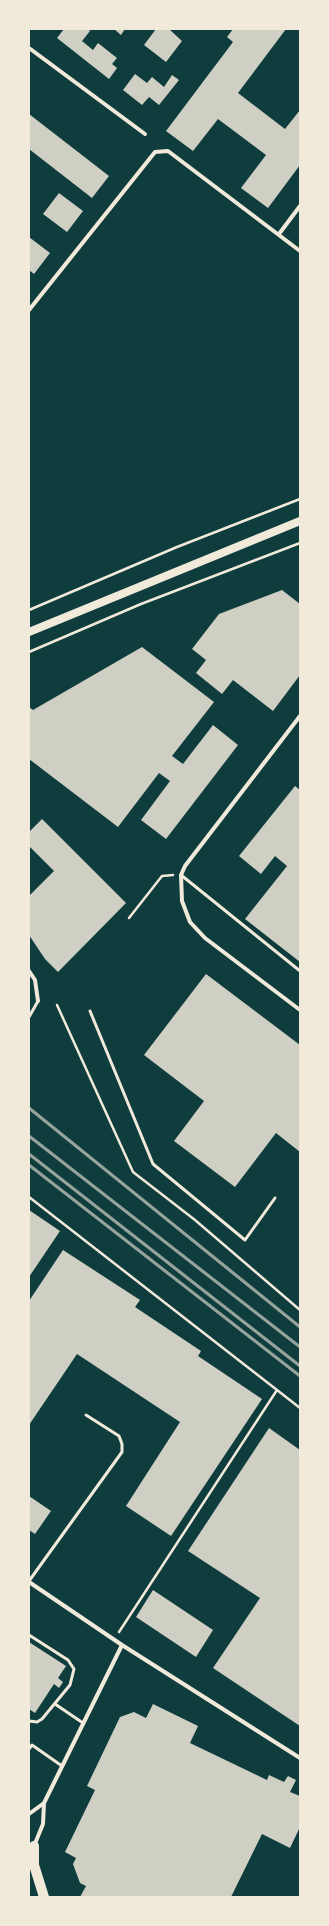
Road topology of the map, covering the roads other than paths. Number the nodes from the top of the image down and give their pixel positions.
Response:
1 (29, 48) edge
2 (145, 134) dead end
3 (300, 206) edge
4 (278, 234) junction
5 (300, 251) edge
6 (29, 310) edge
7 (300, 521) edge
8 (29, 632) edge
9 (300, 716) edge
10 (182, 875) junction
11 (29, 971) edge
12 (300, 971) edge
13 (38, 1001) joint
14 (300, 1010) edge
15 (90, 1011) dead end
16 (29, 1017) edge
17 (275, 1198) dead end
18 (86, 1415) dead end
19 (29, 1581) edge
20 (29, 1635) edge
21 (122, 1645) junction
22 (55, 1704) junction
23 (29, 1721) edge
24 (83, 1723) junction
25 (30, 1744) edge
26 (29, 1750) edge
27 (300, 1758) edge
28 (62, 1766) junction
29 (44, 1803) junction
30 (29, 1814) edge
31 (34, 1846) junction
32 (29, 1858) edge
33 (44, 1897) edge

1 - 2 street
3 - 4 street
4 - 5 street
4 - 6 street
7 - 8 main road
9 - 10 street
10 - 12 lane
10 - 14 street
11 - 13 street
13 - 16 lane
15 - 17 lane
18 - 19 lane
19 - 21 street
20 - 22 lane
21 - 24 street
21 - 27 street
22 - 23 lane
22 - 24 lane
24 - 28 street
25 - 26 lane
25 - 28 lane
28 - 29 street
29 - 30 street
29 - 31 street
31 - 32 street
31 - 33 main road

